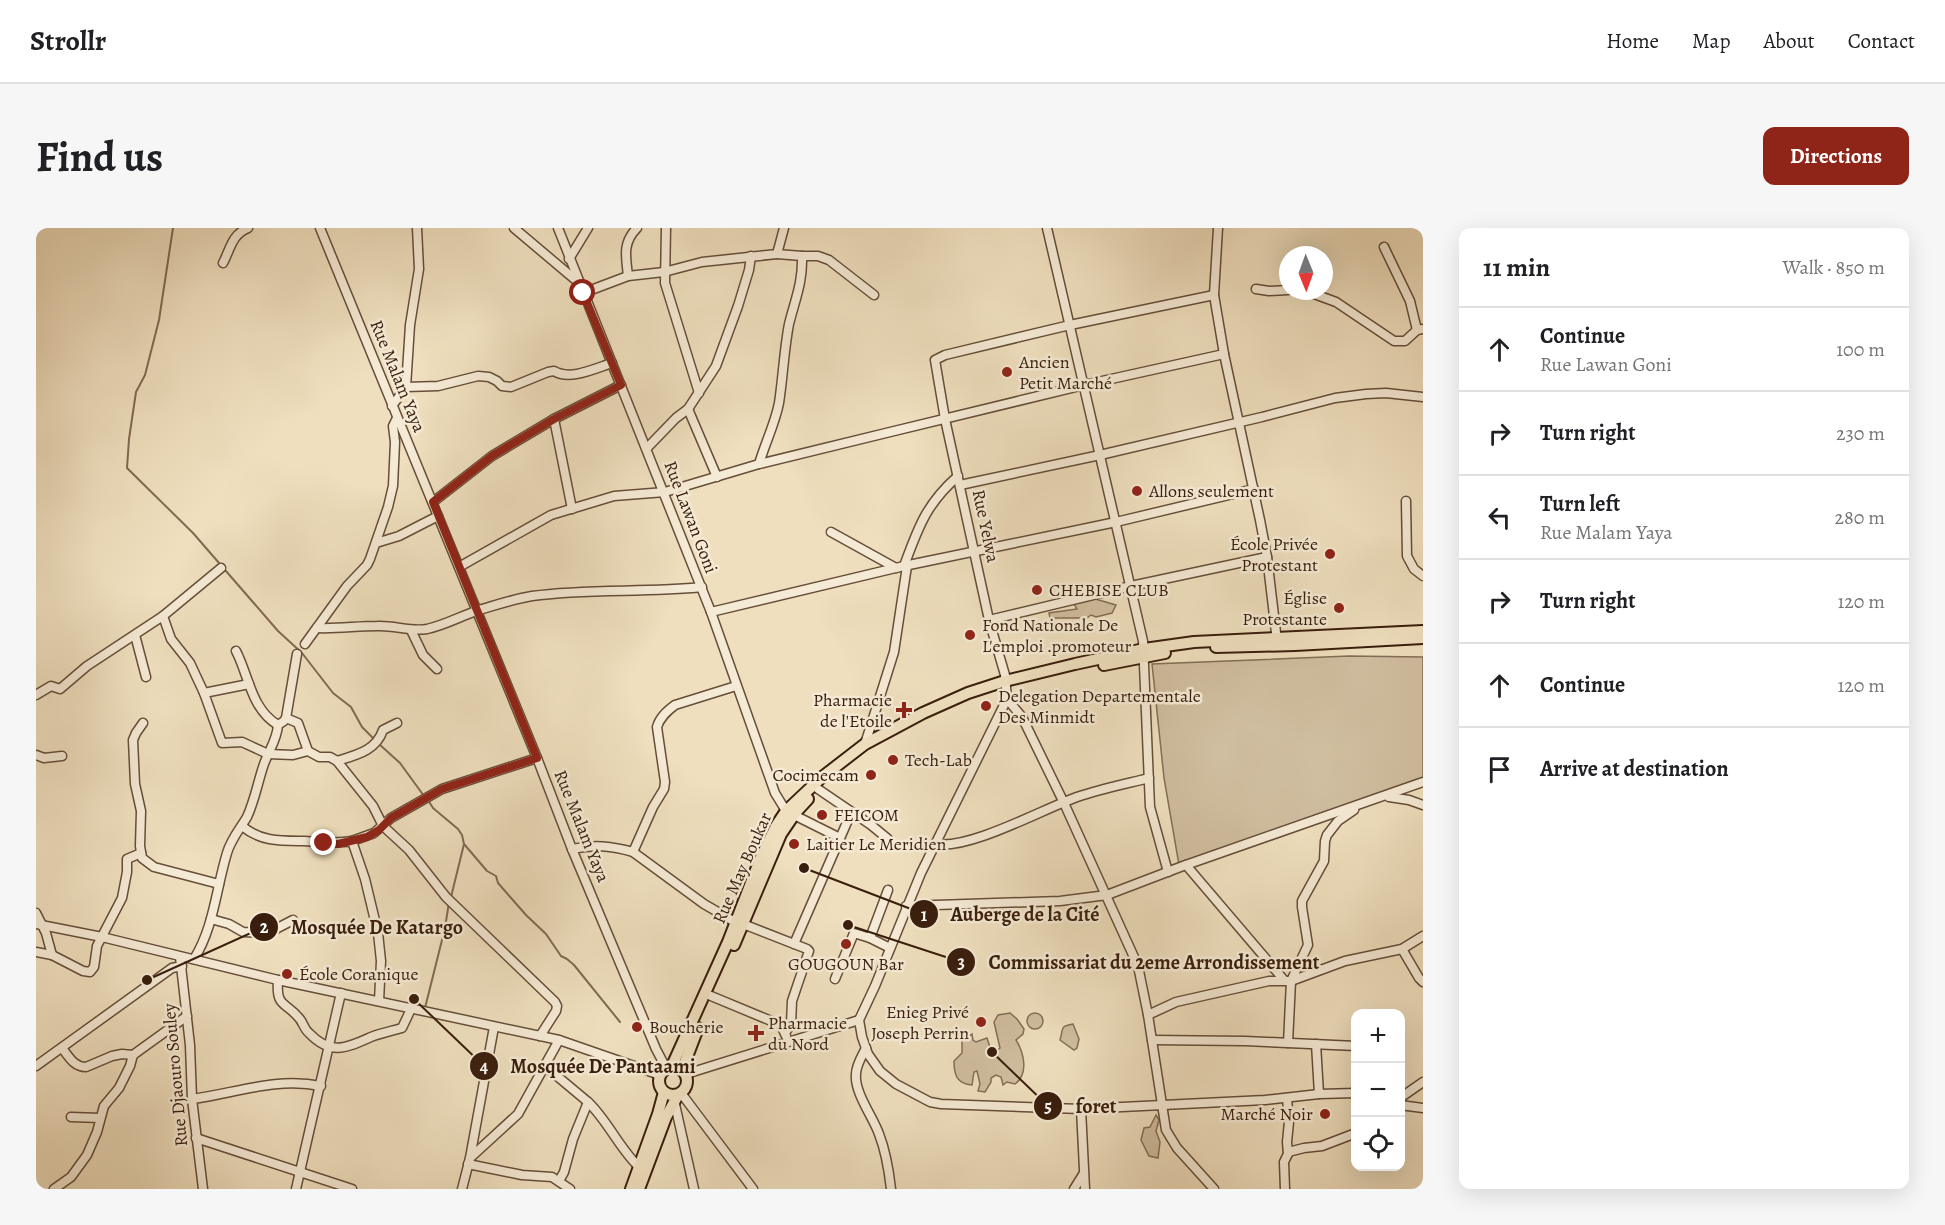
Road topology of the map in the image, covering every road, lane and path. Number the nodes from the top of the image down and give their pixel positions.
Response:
1 (248, 228) edge
2 (321, 228) edge
3 (417, 228) edge
4 (514, 228) edge
5 (558, 228) edge
6 (588, 228) edge
7 (638, 228) edge
8 (666, 228) edge
9 (784, 228) edge
10 (1047, 228) edge
11 (1218, 228) edge
12 (1384, 247) dead end
13 (777, 254) junction
14 (751, 256) junction
15 (802, 256) junction
16 (569, 259) junction
17 (223, 263) dead end
18 (664, 272) junction
19 (628, 276) junction
20 (579, 283) junction
21 (1256, 289) dead end
22 (1279, 290) edge
23 (583, 293) junction
24 (874, 295) dead end
25 (1214, 295) junction
26 (1331, 300) edge
27 (1070, 325) junction
28 (1420, 330) edge
29 (1224, 354) junction
30 (612, 363) junction
31 (621, 385) junction
32 (1084, 385) junction
33 (406, 387) junction
34 (699, 393) junction
35 (1423, 397) edge
36 (392, 406) junction
37 (688, 409) junction
38 (397, 418) junction
39 (554, 419) junction
40 (945, 419) junction
41 (1239, 422) junction
42 (647, 448) junction
43 (1100, 455) junction
44 (759, 464) junction
45 (717, 477) junction
46 (959, 481) junction
47 (1254, 489) junction
48 (664, 492) junction
49 (1406, 501) dead end
50 (433, 502) junction
51 (572, 509) junction
52 (438, 516) junction
53 (1116, 522) junction
54 (831, 532) dead end
55 (376, 543) junction
56 (975, 552) junction
57 (1267, 557) junction
58 (459, 567) junction
59 (902, 567) junction
60 (222, 568) dead end
61 (1423, 576) edge
62 (1131, 586) junction
63 (702, 587) junction
64 (477, 611) junction
65 (711, 612) junction
66 (163, 616) junction
67 (989, 620) junction
68 (317, 628) junction
69 (411, 630) junction
70 (1423, 631) edge
71 (135, 635) junction
72 (1423, 638) edge
73 (1277, 642) junction
74 (305, 645) dead end
75 (236, 651) dead end
76 (1144, 653) junction
77 (297, 654) dead end
78 (437, 669) dead end
79 (146, 677) dead end
80 (249, 684) junction
81 (736, 686) junction
82 (1006, 689) junction
83 (204, 693) junction
84 (36, 695) edge
85 (286, 718) junction
86 (143, 723) dead end
87 (397, 723) dead end
88 (278, 724) junction
89 (865, 744) junction
90 (308, 751) junction
91 (268, 754) junction
92 (36, 755) edge
93 (62, 756) dead end
94 (537, 758) junction
95 (337, 760) junction
96 (1149, 778) junction
97 (1423, 782) edge
98 (818, 789) junction
99 (1384, 796) junction
100 (1064, 802) junction
101 (1365, 804) junction
102 (1423, 806) edge
103 (790, 813) junction
104 (851, 813) junction
105 (242, 826) junction
106 (383, 826) junction
107 (840, 838) junction
108 (888, 839) dead end
109 (352, 841) junction
110 (936, 844) junction
111 (572, 849) junction
112 (633, 852) junction
113 (141, 853) junction
114 (1186, 865) junction
115 (1168, 872) junction
116 (219, 884) junction
117 (888, 890) dead end
118 (1107, 896) junction
119 (906, 906) junction
120 (36, 913) edge
121 (211, 920) junction
122 (293, 920) dead end
123 (739, 923) junction
124 (39, 925) edge
125 (1423, 936) edge
126 (102, 938) junction
127 (870, 938) junction
128 (794, 944) junction
129 (890, 948) junction
130 (1402, 949) junction
131 (36, 952) edge
132 (52, 955) junction
133 (189, 960) junction
134 (834, 979) dead end
135 (278, 980) junction
136 (1287, 981) junction
137 (1423, 982) edge
138 (341, 993) junction
139 (711, 996) junction
140 (379, 1001) junction
141 (414, 1010) junction
142 (187, 1016) junction
143 (1148, 1016) junction
144 (859, 1020) junction
145 (494, 1027) junction
146 (785, 1033) junction
147 (540, 1036) junction
148 (559, 1040) junction
149 (1152, 1040) junction
150 (787, 1042) junction
151 (1288, 1043) junction
152 (1316, 1044) junction
153 (1351, 1046) edge
154 (62, 1048) junction
155 (329, 1048) junction
156 (866, 1048) junction
157 (133, 1055) junction
158 (36, 1066) edge
159 (545, 1066) junction
160 (673, 1071) junction
161 (1423, 1082) edge
162 (321, 1086) junction
163 (664, 1092) junction
164 (1351, 1093) edge
165 (1319, 1094) junction
166 (1405, 1095) edge
167 (678, 1096) junction
168 (1287, 1098) junction
169 (192, 1099) junction
170 (588, 1102) junction
171 (1161, 1104) junction
172 (1405, 1106) edge
173 (1412, 1108) junction
174 (1423, 1108) edge
175 (1081, 1109) junction
176 (1405, 1111) edge
177 (71, 1117) dead end
178 (100, 1118) junction
179 (1351, 1135) edge
180 (196, 1138) junction
181 (1288, 1152) junction
182 (469, 1161) junction
183 (639, 1167) junction
184 (300, 1173) junction
185 (1084, 1173) junction
186 (559, 1181) junction
187 (54, 1189) edge
188 (203, 1189) edge
189 (296, 1189) edge
190 (352, 1189) edge
191 (462, 1189) edge
192 (570, 1189) edge
193 (631, 1189) edge
194 (639, 1189) edge
195 (694, 1189) edge
196 (753, 1189) edge
197 (891, 1189) edge
198 (1074, 1189) edge
199 (1085, 1189) edge
200 (1214, 1189) edge
201 (1285, 1189) edge

1 - 17 street
2 - 36 street, Rue Malam Yaya
3 - 33 street
4 - 20 street
5 - 16 street, Rue Lawan Goni
6 - 16 street
7 - 19 street
8 - 18 street
9 - 13 street
10 - 27 street
11 - 25 street
12 - 28 street
13 - 14 street
13 - 15 street
14 - 18 street
14 - 34 street
15 - 24 street
15 - 44 street
16 - 20 street, Rue Lawan Goni
18 - 19 street
18 - 34 street
19 - 23 street
20 - 23 street, Rue Lawan Goni
21 - 22 street
23 - 30 street, Rue Lawan Goni
25 - 27 street
25 - 29 street
26 - 28 street
27 - 32 street
27 - 40 street, Rue Yelwa
29 - 32 street
29 - 41 street
30 - 31 street, Rue Lawan Goni
30 - 33 street
31 - 39 street
31 - 42 street, Rue Lawan Goni
32 - 40 street
32 - 43 street
33 - 36 street
34 - 37 street
35 - 41 street
36 - 38 street, Rue Malam Yaya
37 - 42 street
37 - 45 street
38 - 50 street, Rue Malam Yaya
38 - 55 street
39 - 50 street
39 - 51 street
40 - 44 street
40 - 46 street, Rue Yelwa
41 - 43 street
41 - 47 street
42 - 48 street, Rue Lawan Goni
43 - 46 street
43 - 53 street
44 - 45 street
45 - 48 street
46 - 56 street, Rue Yelwa
46 - 59 street
47 - 53 street
47 - 57 street
48 - 51 street
48 - 63 street, Rue Lawan Goni
49 - 61 street
50 - 52 street, Rue Malam Yaya
51 - 58 street
52 - 55 street
52 - 58 street, Rue Malam Yaya
53 - 56 street
53 - 62 street
54 - 59 street
55 - 68 street
56 - 59 street
56 - 67 street, Rue Yelwa
57 - 62 street
57 - 73 street
58 - 64 street, Rue Malam Yaya
59 - 65 street
59 - 89 street
60 - 66 street
62 - 67 street
62 - 76 street
63 - 64 street
63 - 65 street, Rue Lawan Goni
64 - 69 street
64 - 94 street, Rue Malam Yaya
65 - 81 street, Rue Lawan Goni
66 - 71 street
66 - 83 street
67 - 82 street, Rue Yelwa
68 - 69 street
68 - 74 street
69 - 78 street
70 - 73 main road, Rue May Boukar
71 - 79 street
71 - 84 street
72 - 73 main road, Rue May Boukar
73 - 76 main road, Rue May Boukar
75 - 80 street
76 - 82 main road, Rue May Boukar
76 - 96 street
77 - 85 street
80 - 83 street
80 - 88 street
81 - 103 street, Rue Lawan Goni
81 - 112 street
82 - 89 main road, Rue May Boukar
82 - 98 main road, Rue May Boukar
82 - 100 street
82 - 110 street
83 - 91 street
85 - 88 street
85 - 90 street
86 - 113 street
87 - 95 street
88 - 91 street
89 - 103 main road, Rue May Boukar
90 - 91 street
90 - 95 street
91 - 105 street
92 - 93 street
94 - 106 street
94 - 111 street, Rue Malam Yaya
95 - 106 street
96 - 100 street
96 - 115 street
97 - 99 street
98 - 103 main road, Rue May Boukar
98 - 104 street
99 - 101 street
99 - 102 street
100 - 110 street
100 - 118 street
101 - 114 street
101 - 136 street
103 - 107 street
103 - 123 main road, Rue May Boukar
104 - 107 street
104 - 108 street
105 - 109 street
105 - 116 street
106 - 109 street
106 - 147 street
107 - 128 street
109 - 140 street
110 - 119 street
111 - 112 street
111 - 160 street, Rue Malam Yaya
112 - 123 street
113 - 116 street
113 - 126 street
114 - 115 street
114 - 136 street
115 - 118 street
116 - 121 street
117 - 127 street
118 - 119 street
118 - 143 street
119 - 129 street
120 - 124 street
121 - 122 street
121 - 133 street
123 - 128 street
123 - 139 main road, Rue May Boukar
123 - 160 main road, Rue May Boukar
124 - 126 street
124 - 132 street
125 - 130 street
126 - 132 street
126 - 133 street
127 - 129 street
127 - 134 street
128 - 146 street
129 - 144 street
130 - 136 street
130 - 137 street
131 - 132 street
133 - 135 street
133 - 142 street, Rue Djaouro Souley
133 - 154 street
135 - 138 street
135 - 155 street
136 - 143 street
136 - 151 street
138 - 140 street
138 - 155 street
139 - 146 street
139 - 160 main road, Rue May Boukar
140 - 141 street
141 - 145 street
141 - 155 street
142 - 157 street
142 - 169 street, Rue Djaouro Souley
143 - 149 street
144 - 150 street
144 - 156 street
145 - 147 street
145 - 182 street
146 - 150 street
147 - 148 street
148 - 159 street
148 - 160 street
149 - 151 street
149 - 171 street
150 - 160 street
151 - 152 street
152 - 153 street
152 - 165 street
154 - 157 street
154 - 158 street
155 - 162 street
156 - 175 street
156 - 197 street
157 - 178 street
159 - 170 street
159 - 182 street
160 - 163 main road
160 - 167 main road
161 - 166 street
162 - 169 street
162 - 184 street
163 - 167 main road
163 - 183 main road
164 - 165 street
165 - 168 street
167 - 194 main road
167 - 195 street
167 - 196 street
168 - 171 street
168 - 181 street
169 - 180 street, Rue Djaouro Souley
170 - 183 street
170 - 186 street
171 - 175 street
171 - 200 street
172 - 173 street
173 - 174 street
173 - 176 street
175 - 185 street
177 - 178 street
178 - 187 street
179 - 181 street
180 - 184 street
180 - 188 street, Rue Djaouro Souley
181 - 201 street
182 - 186 street
182 - 191 street
183 - 193 main road
184 - 189 street
184 - 190 street
185 - 198 street
185 - 199 street
186 - 192 street

